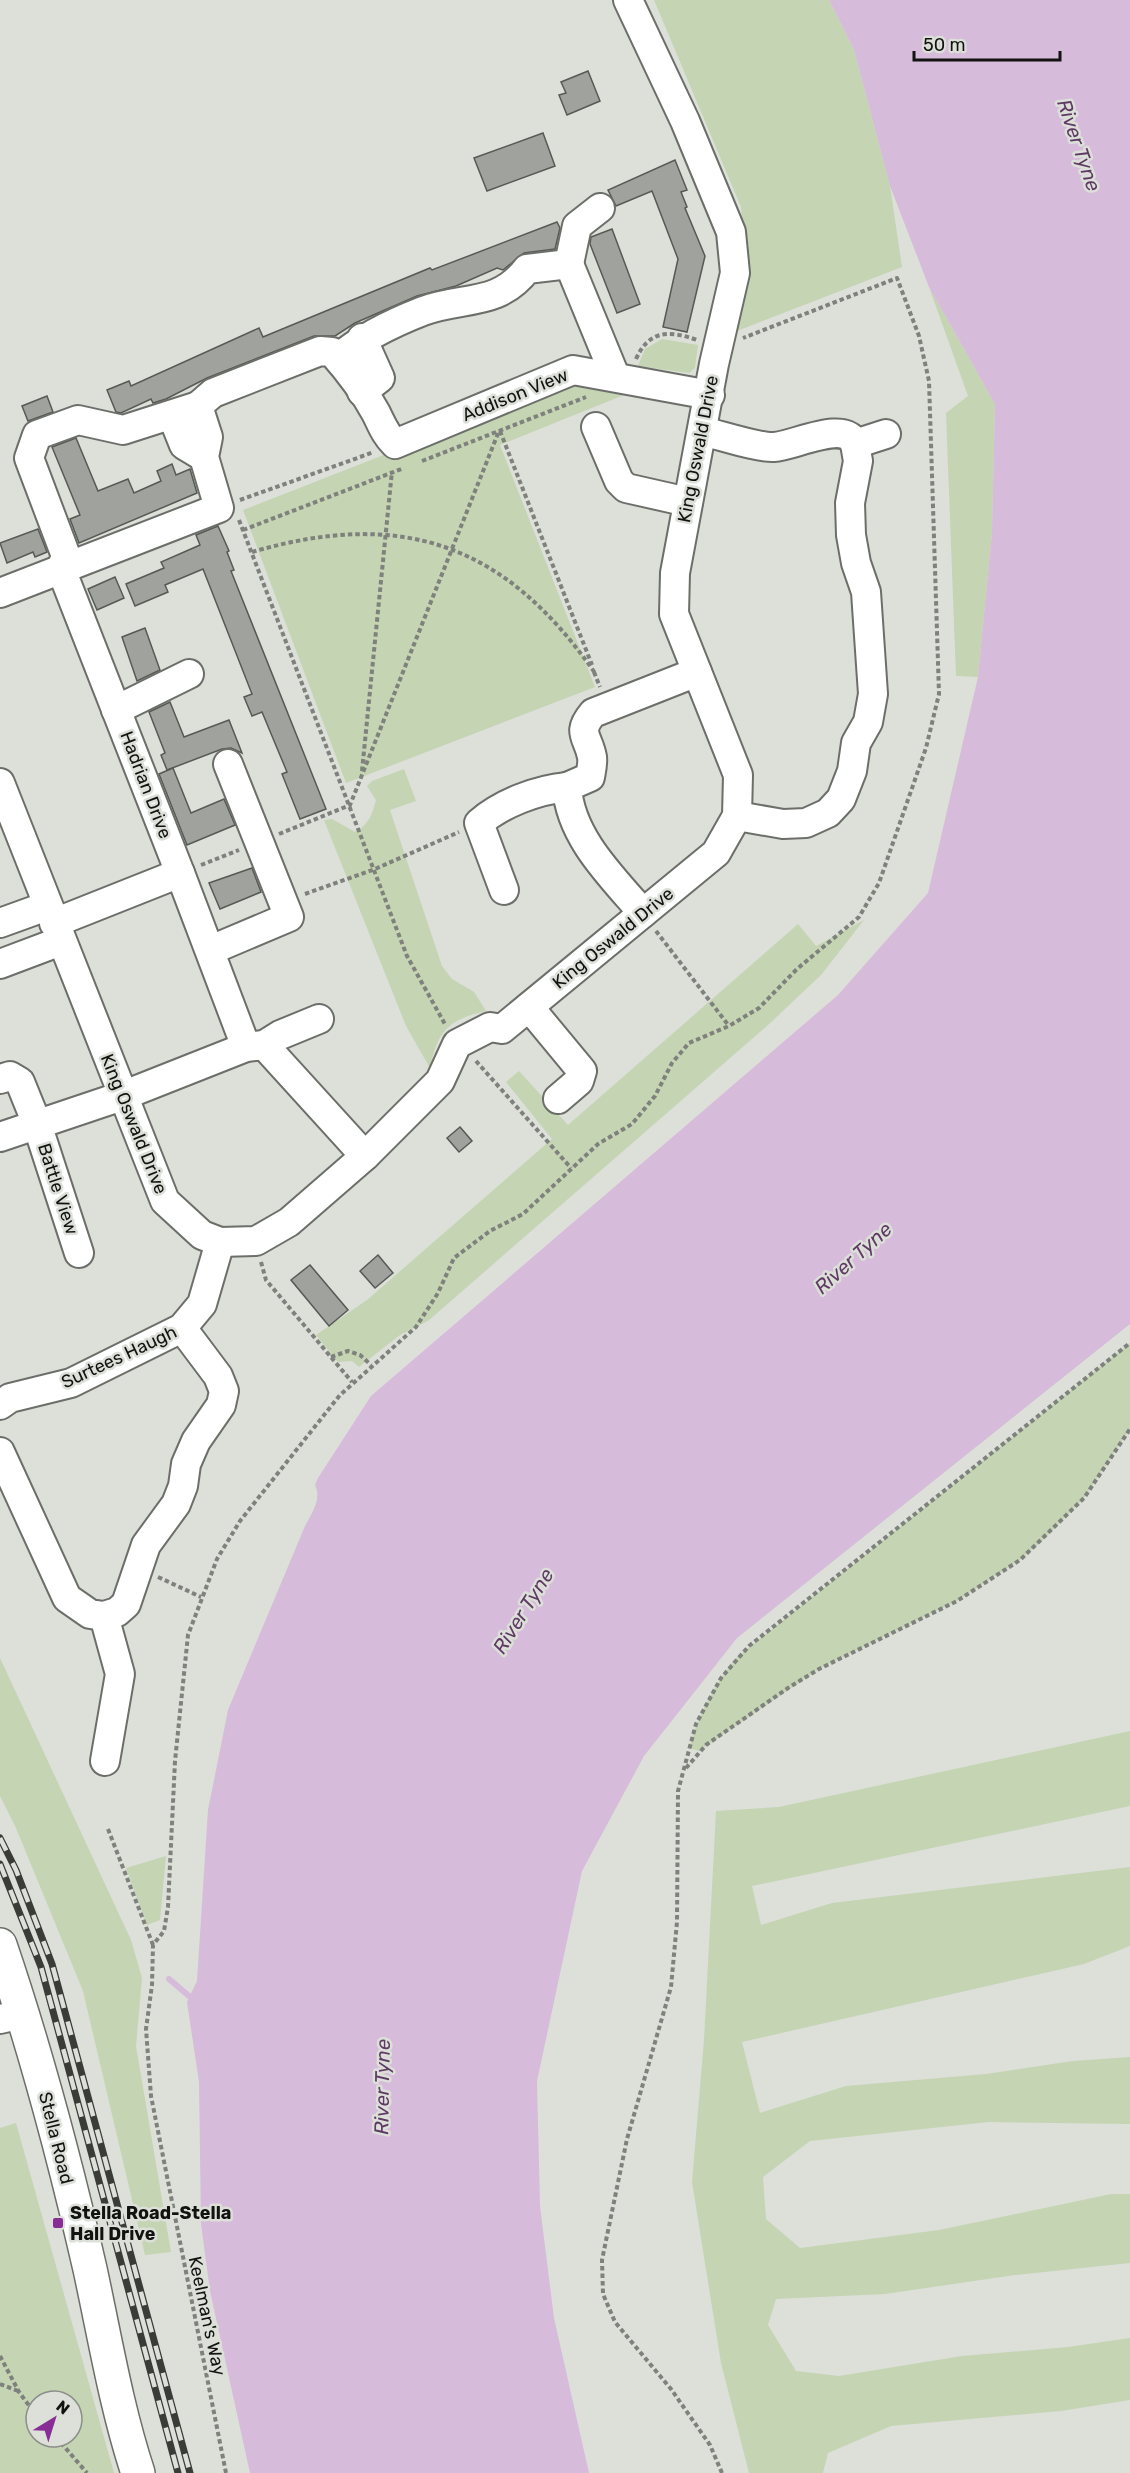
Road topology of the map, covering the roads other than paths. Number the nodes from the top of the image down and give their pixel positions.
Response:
1 (628, 0) edge
2 (600, 208) dead end
3 (569, 264) junction
4 (362, 338) junction
5 (338, 358) junction
6 (615, 376) junction
7 (362, 392) junction
8 (710, 395) junction
9 (185, 410) junction
10 (596, 427) dead end
11 (702, 431) junction
12 (886, 434) dead end
13 (855, 444) junction
14 (688, 502) junction
15 (61, 570) junction
16 (0, 593) edge
17 (697, 672) junction
18 (189, 674) dead end
19 (116, 710) junction
20 (228, 764) dead end
21 (0, 783) edge
22 (567, 787) junction
23 (737, 816) junction
24 (180, 873) junction
25 (504, 890) dead end
26 (643, 913) junction
27 (0, 923) edge
28 (54, 923) junction
29 (211, 950) junction
30 (0, 964) edge
31 (529, 1007) junction
32 (319, 1019) dead end
33 (255, 1046) junction
34 (0, 1079) edge
35 (122, 1096) junction
36 (558, 1099) dead end
37 (37, 1124) junction
38 (0, 1137) edge
39 (365, 1156) junction
40 (220, 1242) junction
41 (79, 1253) dead end
42 (182, 1328) junction
43 (0, 1405) edge
44 (0, 1452) edge
45 (104, 1616) junction
46 (105, 1761) dead end
47 (0, 1945) edge
48 (11, 2016) edge
49 (138, 2473) edge

1 - 8 street, King Oswald Drive
2 - 3 street
3 - 4 street
3 - 6 street
4 - 5 street
4 - 7 street
5 - 7 street
5 - 9 street
6 - 7 street, Addison View
6 - 8 street, Addison View
8 - 11 street, King Oswald Drive
9 - 15 street
9 - 15 street
10 - 14 street
11 - 13 street
11 - 14 street, King Oswald Drive
12 - 13 street
13 - 23 street
14 - 17 street, King Oswald Drive
15 - 16 street
15 - 19 street, Hadrian Drive
17 - 22 street
17 - 23 street, King Oswald Drive
18 - 19 street
19 - 24 street, Hadrian Drive
20 - 29 street
21 - 28 street, King Oswald Drive
22 - 25 street
22 - 26 street
23 - 26 street, King Oswald Drive
24 - 28 street
24 - 29 street, Hadrian Drive
26 - 31 street, King Oswald Drive
27 - 28 street
28 - 30 street
28 - 35 street, King Oswald Drive
29 - 33 street, Hadrian Drive
31 - 36 street
31 - 39 street, King Oswald Drive
32 - 33 street, Battle View
33 - 35 street, Battle View
33 - 39 street
34 - 37 street, Battle View
35 - 37 street, Battle View
35 - 40 street, King Oswald Drive
37 - 38 street, Battle View
37 - 41 street, Battle View
39 - 40 street
40 - 42 street, Surtees Haugh
42 - 43 street, Surtees Haugh
42 - 45 street
44 - 45 street
45 - 46 street
47 - 48 main road, Stella Road
48 - 49 main road, Stella Road

